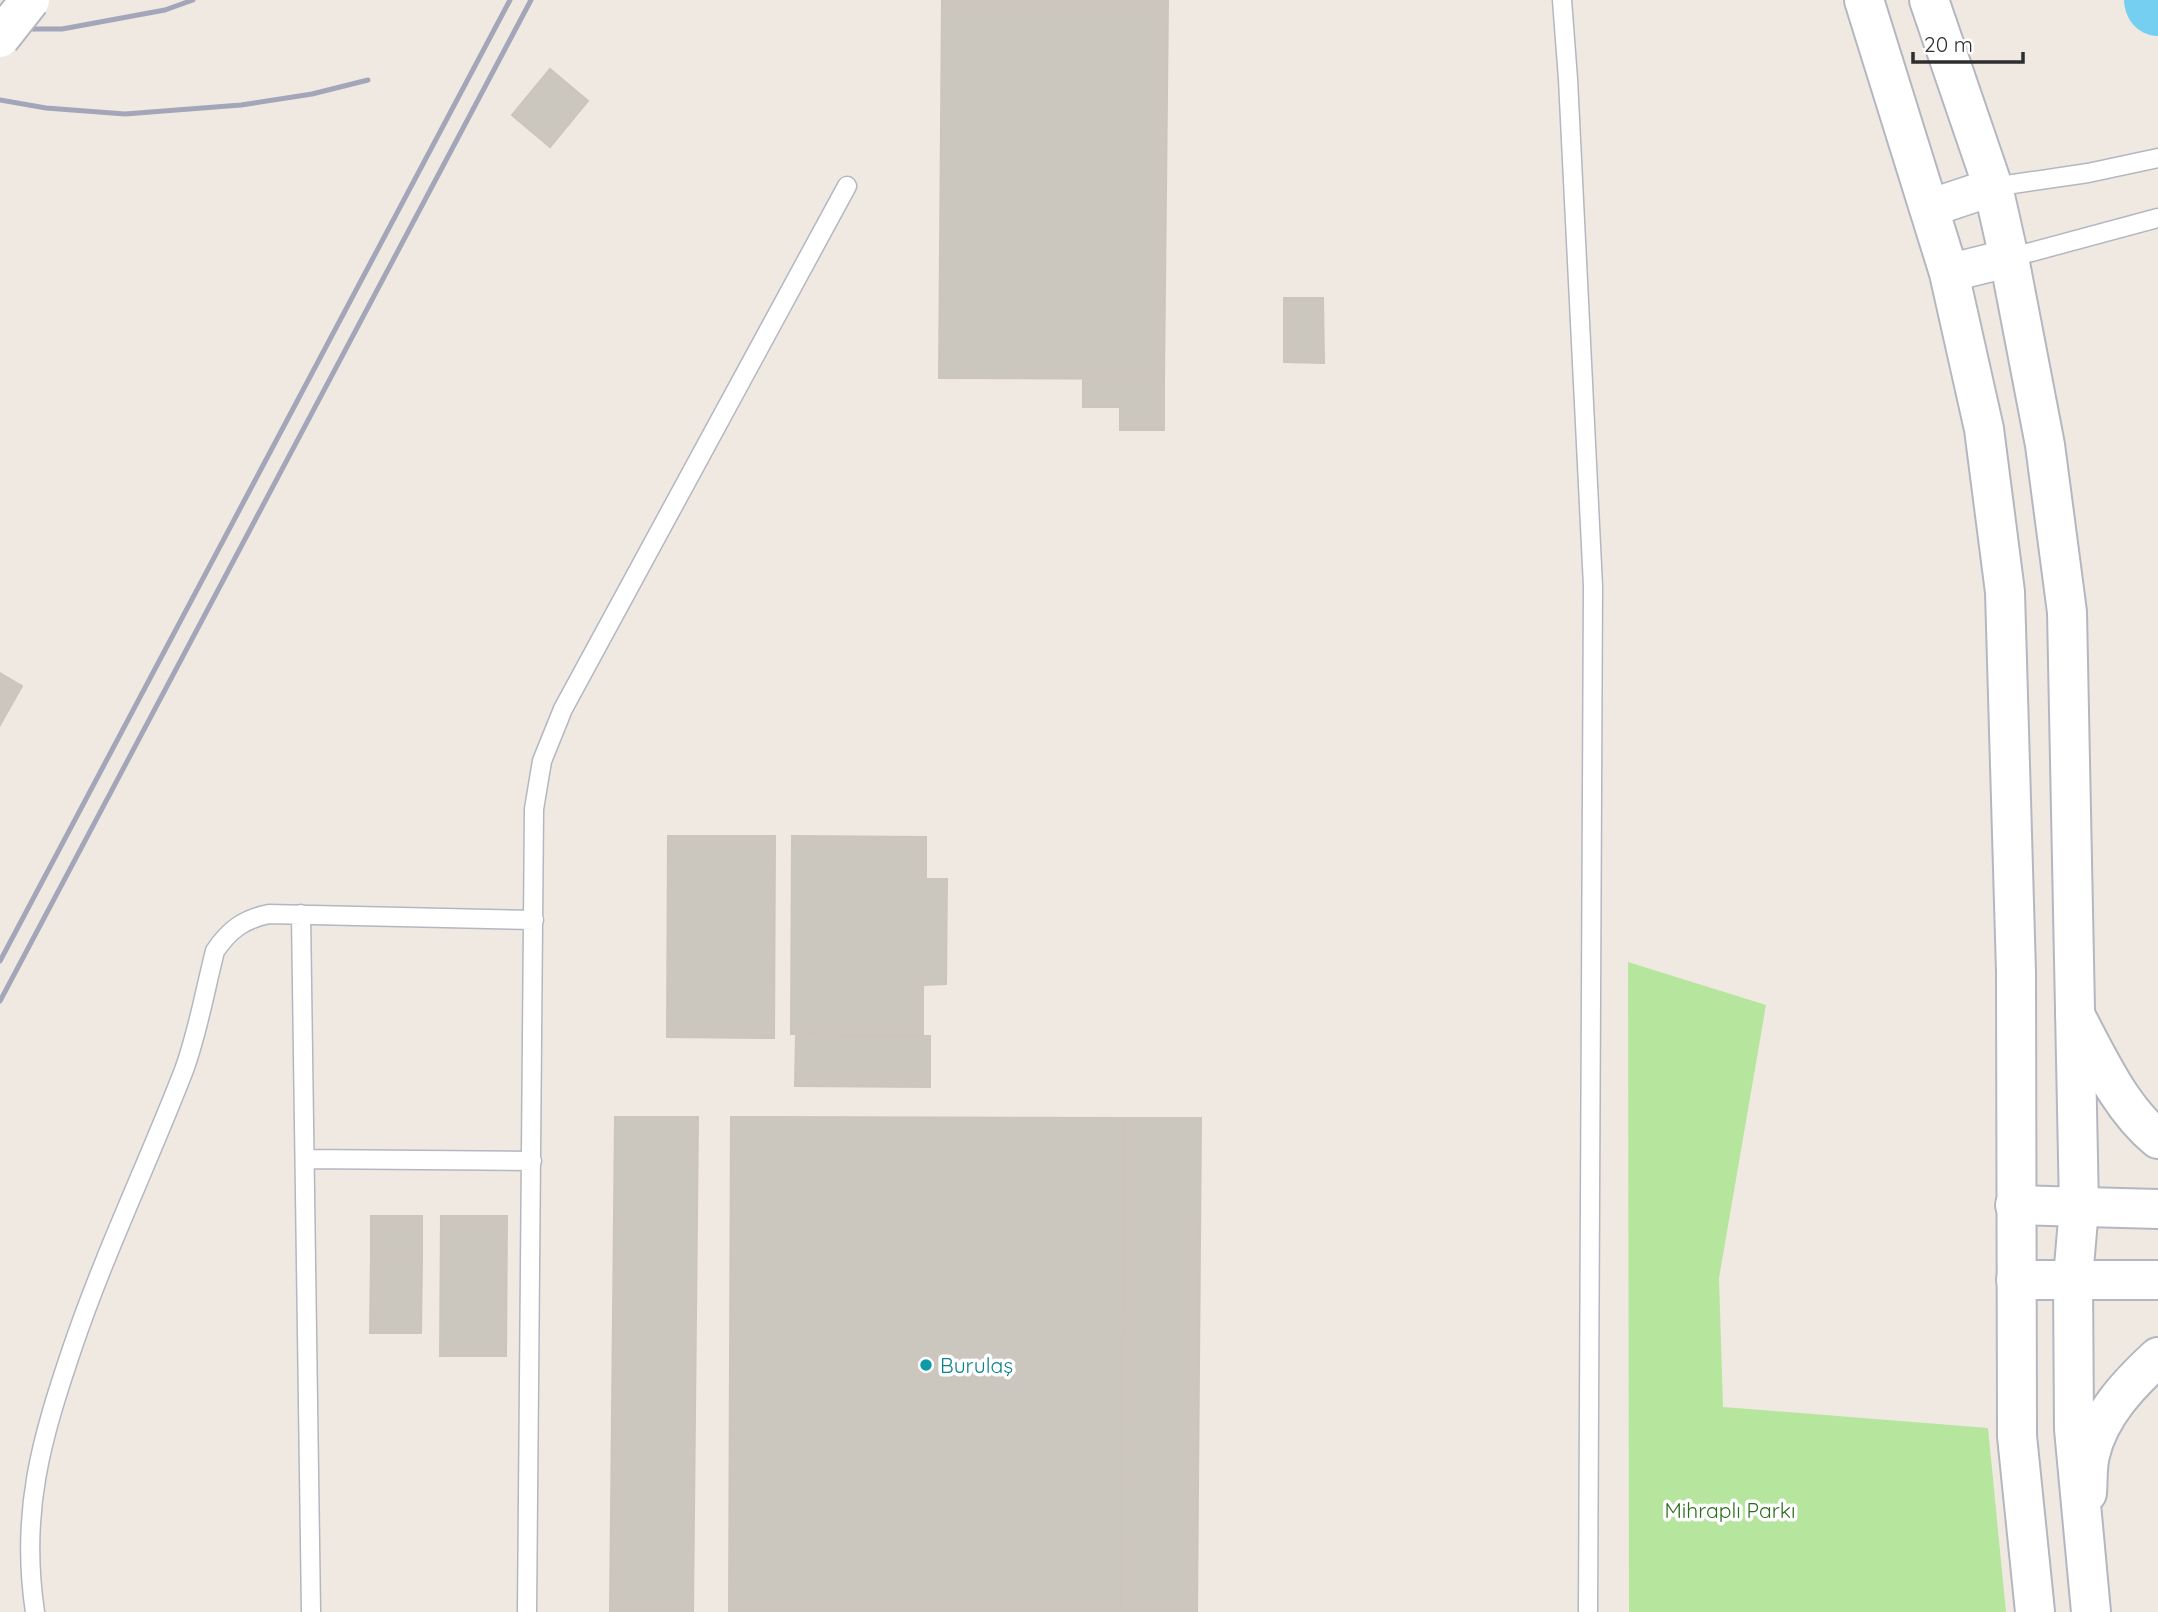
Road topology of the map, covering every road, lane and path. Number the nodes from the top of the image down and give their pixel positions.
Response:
1 (30, 0) edge
2 (1562, 0) edge
3 (1864, 0) edge
4 (1929, 0) edge
5 (0, 38) edge
6 (2158, 158) edge
7 (847, 186) dead end
8 (1993, 187) junction
9 (1930, 208) junction
10 (2158, 218) edge
11 (2009, 258) junction
12 (1948, 273) junction
13 (301, 915) junction
14 (534, 920) junction
15 (2075, 1015) junction
16 (2158, 1139) edge
17 (305, 1159) junction
18 (531, 1161) junction
19 (2015, 1205) junction
20 (2079, 1208) junction
21 (2158, 1209) edge
22 (2073, 1278) junction
23 (2016, 1280) junction
24 (2158, 1280) edge
25 (2158, 1357) edge
26 (2084, 1537) junction
27 (35, 1612) edge
28 (311, 1612) edge
29 (527, 1612) edge
30 (1588, 1612) edge
31 (2035, 1612) edge
32 (2091, 1612) edge

1 - 5 main road, bridge
2 - 30 lane
3 - 9 main road
4 - 8 main road
6 - 8 lane
7 - 14 lane
8 - 9 street
8 - 11 main road
9 - 12 main road
10 - 11 lane
11 - 12 street
11 - 15 main road
12 - 19 main road
13 - 14 lane
13 - 17 lane
13 - 27 lane
14 - 18 lane
15 - 16 main road
15 - 20 main road
17 - 18 lane
17 - 28 lane
18 - 29 lane
19 - 20 main road
19 - 23 main road
20 - 21 main road
20 - 22 main road
22 - 23 main road
22 - 24 main road
22 - 26 main road
23 - 31 main road
25 - 26 main road
26 - 32 main road

